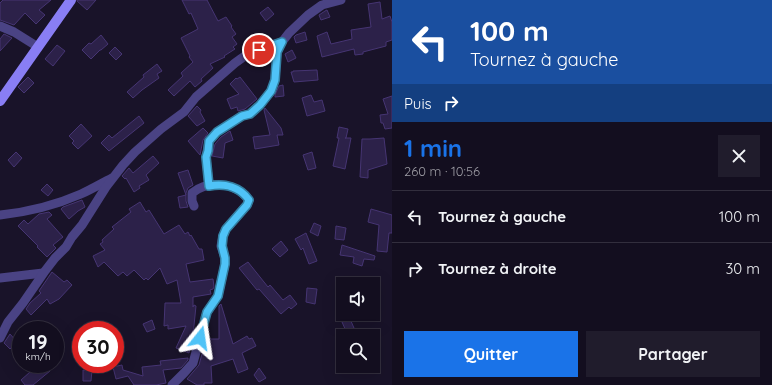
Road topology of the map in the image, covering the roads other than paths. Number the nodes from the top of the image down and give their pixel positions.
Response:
1 (71, 0) edge
2 (341, 0) edge
3 (0, 26) edge
4 (282, 42) junction
5 (38, 47) junction
6 (4, 88) edge
7 (0, 101) edge
8 (113, 177) junction
9 (209, 186) junction
10 (194, 206) dead end
11 (0, 215) edge
12 (43, 273) junction
13 (0, 278) edge
14 (0, 338) edge
15 (172, 385) edge

1 - 5 street
2 - 4 street
3 - 5 street
4 - 8 street
4 - 9 street
5 - 6 street
6 - 7 street
8 - 11 street
8 - 12 street
9 - 10 street
9 - 15 street
12 - 13 street
12 - 14 street

